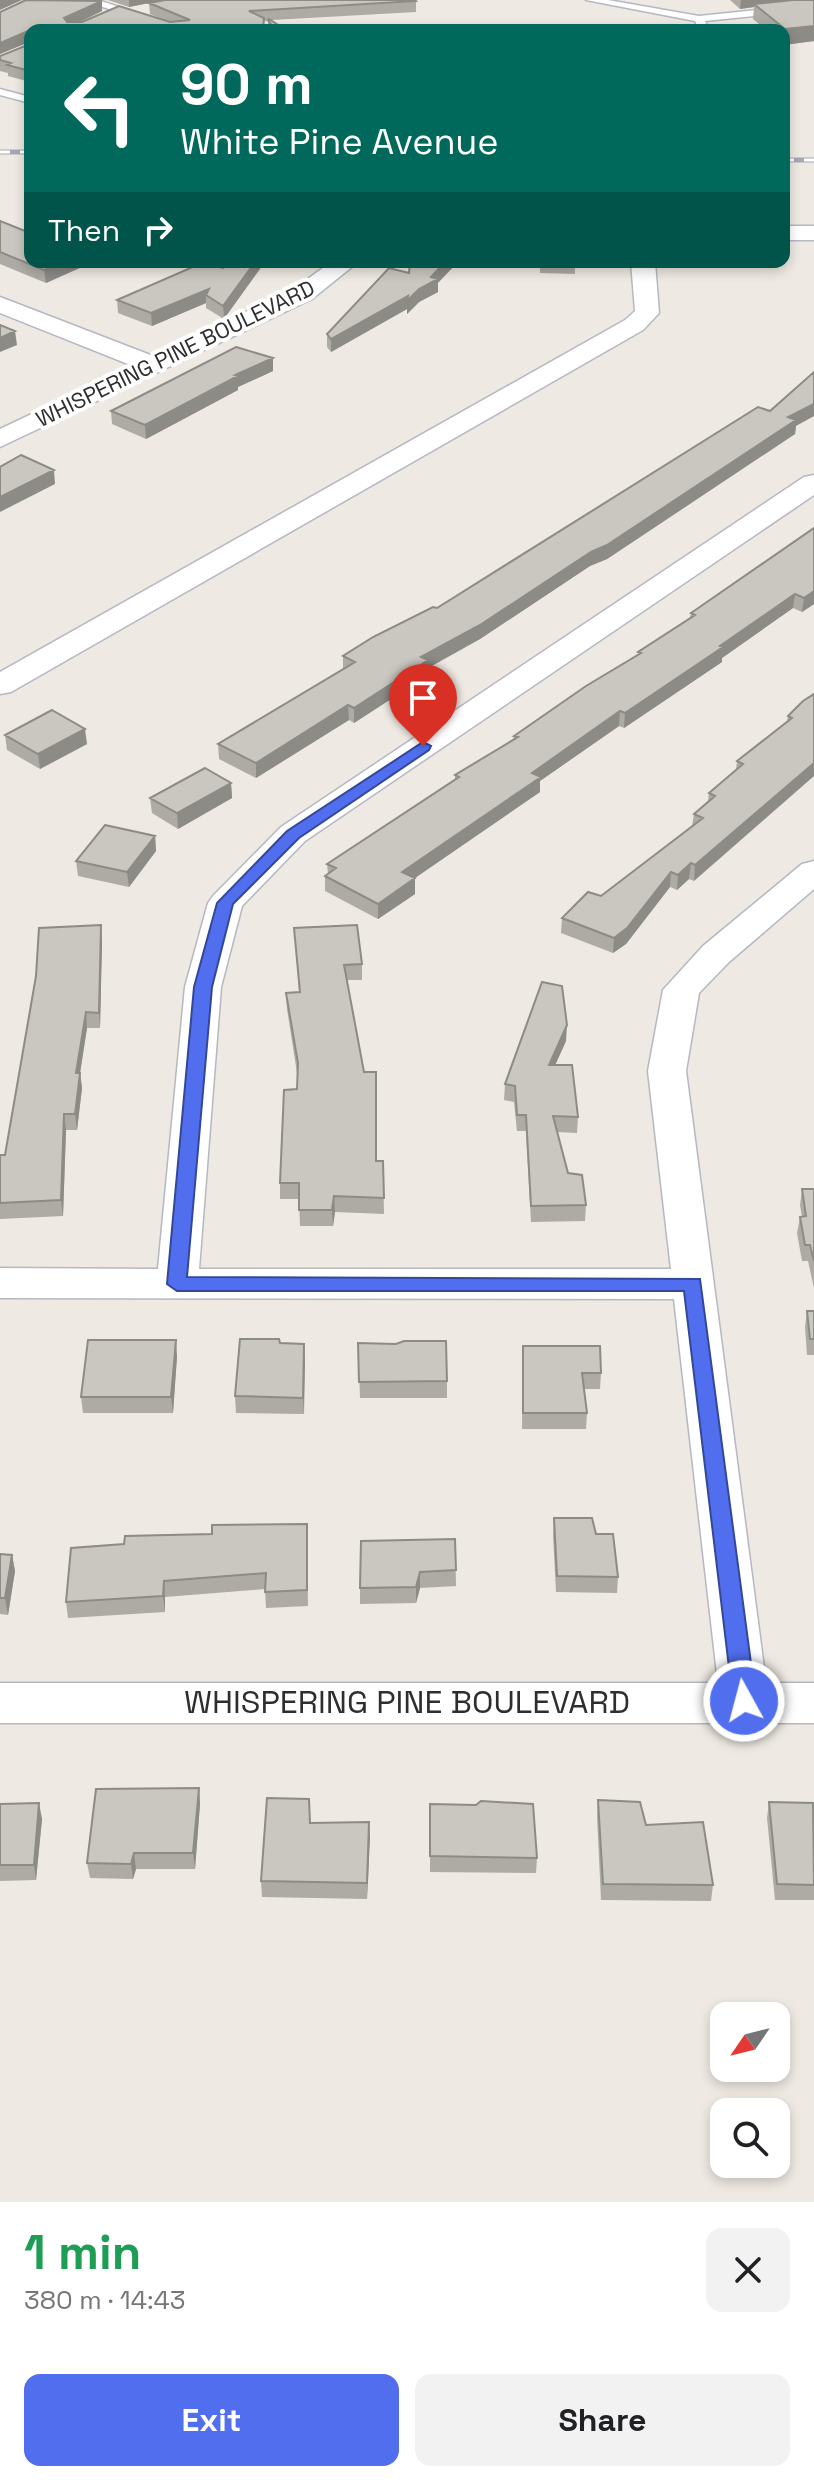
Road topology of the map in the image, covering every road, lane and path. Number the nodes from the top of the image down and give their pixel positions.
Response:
1 (87, 0) edge
2 (591, 0) edge
3 (154, 6) edge
4 (814, 7) edge
5 (126, 10) junction
6 (98, 20) edge
7 (166, 24) edge
8 (697, 24) edge
9 (707, 24) edge
10 (0, 92) edge
11 (24, 98) edge
12 (790, 233) edge
13 (814, 233) edge
14 (338, 268) edge
15 (643, 268) edge
16 (0, 304) edge
17 (153, 365) junction
18 (0, 439) edge
19 (814, 483) edge
20 (0, 685) edge
21 (814, 871) edge
22 (0, 1283) edge
23 (177, 1284) junction
24 (693, 1284) junction
25 (744, 1701) junction
26 (0, 1703) edge
27 (814, 1703) edge

1 - 5 lane
2 - 8 lane
3 - 5 lane
4 - 9 lane
5 - 6 lane
5 - 7 lane
10 - 11 lane
12 - 13 street
14 - 17 street, WHISPERING PINE BOULEVARD
15 - 20 street
16 - 17 street
17 - 18 street, WHISPERING PINE BOULEVARD
19 - 23 street
21 - 24 street
22 - 23 street
23 - 24 street
24 - 25 street
25 - 26 street, WHISPERING PINE BOULEVARD
25 - 27 street, WHISPERING PINE BOULEVARD

